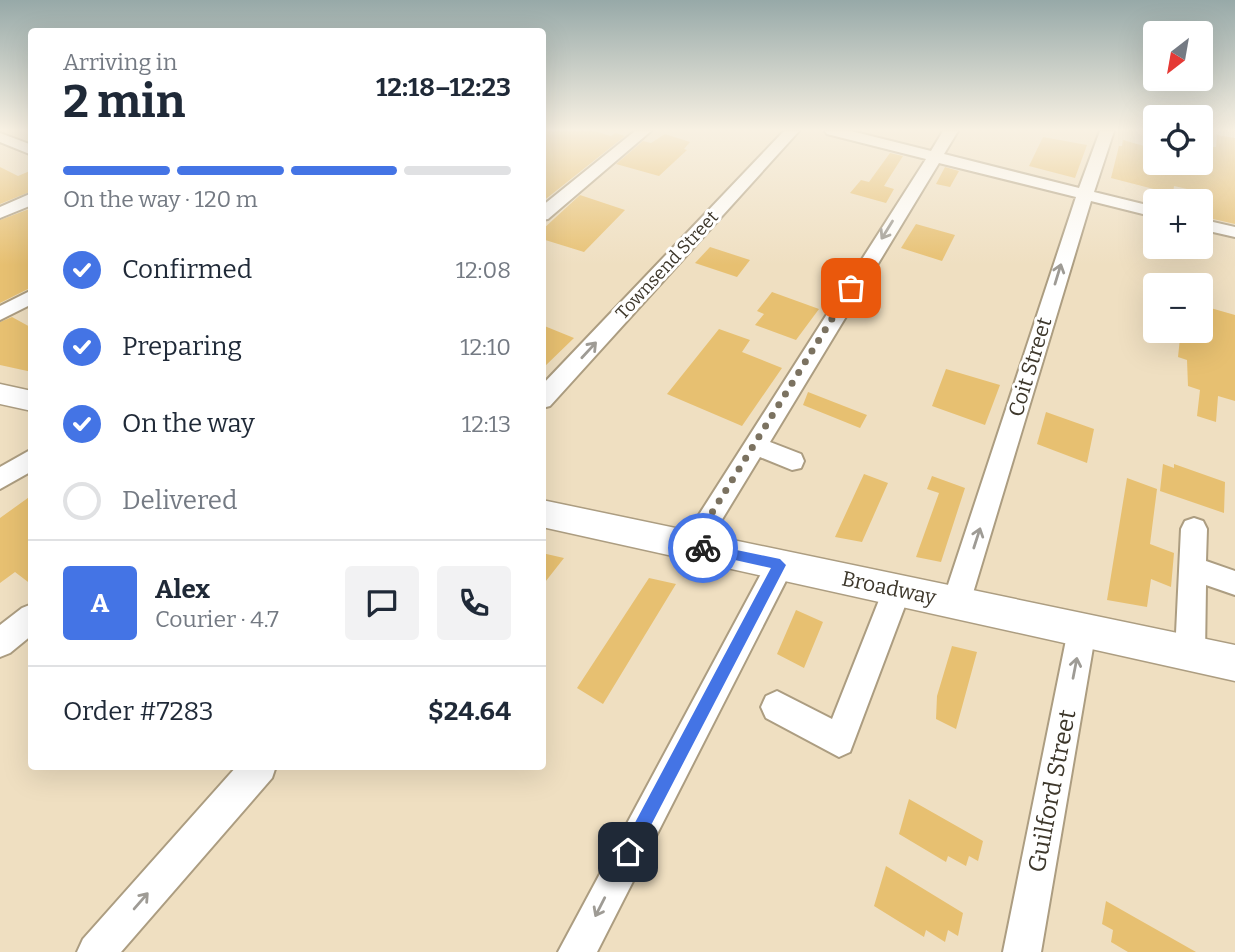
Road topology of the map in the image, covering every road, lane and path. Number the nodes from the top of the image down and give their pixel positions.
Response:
1 (590, 175) edge
2 (751, 175) edge
3 (923, 175) edge
4 (1007, 175) edge
5 (1091, 175) edge
6 (1084, 195) junction
7 (28, 200) edge
8 (1143, 209) edge
9 (0, 212) edge
10 (546, 212) edge
11 (1213, 227) edge
12 (1235, 232) edge
13 (28, 298) edge
14 (0, 314) edge
15 (0, 394) edge
16 (546, 396) edge
17 (28, 400) edge
18 (754, 445) junction
19 (28, 461) edge
20 (792, 461) dead end
21 (0, 479) edge
22 (546, 514) edge
23 (1194, 529) dead end
24 (692, 545) junction
25 (780, 565) junction
26 (1193, 569) junction
27 (1235, 583) edge
28 (897, 590) junction
29 (956, 603) junction
30 (1082, 630) junction
31 (1190, 654) junction
32 (1235, 663) edge
33 (777, 707) dead end
34 (256, 770) edge
35 (96, 952) edge
36 (577, 952) edge
37 (1021, 952) edge

1 - 10 street
16 -> 2 street, Townsend Street
3 -> 18 street
4 - 6 street
5 - 6 street, Coit Street
6 - 8 street
29 -> 6 street, Coit Street
7 - 9 street
11 - 12 street
13 - 14 street
15 - 17 main road
18 - 20 street
18 - 24 street
19 - 21 street
22 - 24 main road, Broadway
23 - 26 street
24 - 25 main road, Broadway
25 - 28 main road, Broadway
25 -> 36 street
26 - 27 street
26 - 31 street
28 - 29 main road, Broadway
28 - 33 street
29 - 30 main road, Broadway
30 - 31 main road, Broadway
37 -> 30 street, Guilford Street
31 - 32 main road, Broadway
35 -> 34 street

